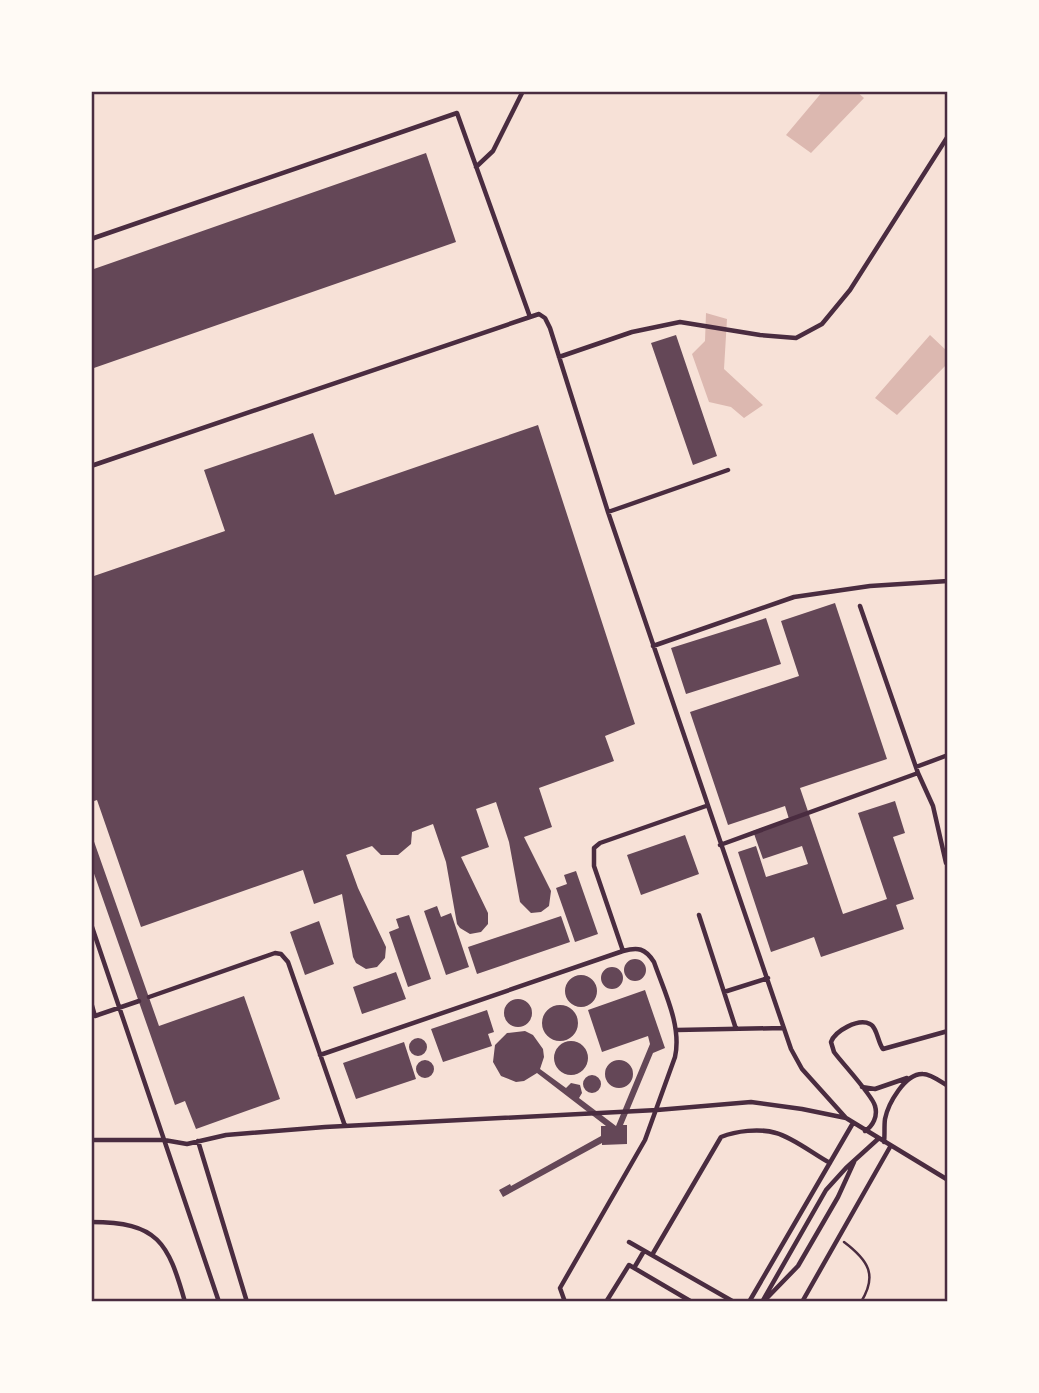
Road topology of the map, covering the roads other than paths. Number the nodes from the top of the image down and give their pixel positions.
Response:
1 (523, 91) edge
2 (948, 136) edge
3 (476, 167) junction
4 (91, 239) edge
5 (530, 317) junction
6 (559, 356) junction
7 (91, 466) edge
8 (728, 470) dead end
9 (608, 512) junction
10 (948, 581) edge
11 (860, 606) dead end
12 (653, 646) junction
13 (948, 755) edge
14 (915, 767) junction
15 (918, 773) junction
16 (706, 806) junction
17 (720, 845) junction
18 (946, 863) dead end
19 (699, 915) dead end
20 (91, 924) edge
21 (623, 951) junction
22 (768, 978) junction
23 (724, 992) junction
24 (149, 997) dead end
25 (139, 1001) dead end
26 (91, 1002) edge
27 (120, 1009) junction
28 (783, 1028) junction
29 (736, 1029) junction
30 (677, 1030) junction
31 (948, 1031) edge
32 (320, 1055) junction
33 (948, 1075) edge
34 (911, 1076) junction
35 (946, 1085) edge
36 (861, 1086) junction
37 (657, 1110) junction
38 (846, 1118) junction
39 (853, 1123) junction
40 (345, 1126) junction
41 (865, 1131) junction
42 (878, 1139) junction
43 (91, 1140) edge
44 (164, 1140) junction
45 (198, 1141) junction
46 (884, 1143) junction
47 (890, 1147) junction
48 (856, 1159) junction
49 (830, 1163) junction
50 (948, 1180) edge
51 (91, 1222) edge
52 (629, 1242) dead end
53 (644, 1251) junction
54 (652, 1255) junction
55 (634, 1268) junction
56 (185, 1302) edge
57 (219, 1302) edge
58 (247, 1302) edge
59 (565, 1302) edge
60 (606, 1302) edge
61 (692, 1302) edge
62 (734, 1302) edge
63 (749, 1302) edge
64 (764, 1302) edge
65 (802, 1302) edge

1 - 3 lane
2 - 6 lane
3 - 4 lane
3 - 5 lane
5 - 6 lane
5 - 7 lane
6 - 9 lane
8 - 9 lane
9 - 12 lane
10 - 12 lane
11 - 14 lane
12 - 16 lane
13 - 14 lane
14 - 15 lane
15 - 17 lane
15 - 18 lane
16 - 17 lane
16 - 21 lane
17 - 22 lane
19 - 23 lane
20 - 27 lane
21 - 30 lane
21 - 32 lane
22 - 23 lane
22 - 28 lane
23 - 29 lane
24 - 32 lane
25 - 27 lane
26 - 27 lane
27 - 44 lane
28 - 29 lane
28 - 38 lane
29 - 30 lane
30 - 37 lane
31 - 36 lane
32 - 40 lane
33 - 35 lane
34 - 35 lane
34 - 36 lane
34 - 46 lane
36 - 41 lane
37 - 38 lane
37 - 40 lane
37 - 59 lane
38 - 39 lane
39 - 41 lane
39 - 49 lane
40 - 45 lane
41 - 42 lane
42 - 46 lane
42 - 48 lane
43 - 44 lane
44 - 45 lane
44 - 57 lane
45 - 58 lane
46 - 47 lane
47 - 50 lane
47 - 65 lane
48 - 64 lane
48 - 64 lane
49 - 54 lane
49 - 63 lane
51 - 56 lane
52 - 53 lane
53 - 54 lane
53 - 55 lane
54 - 62 lane
55 - 60 lane
55 - 61 lane

